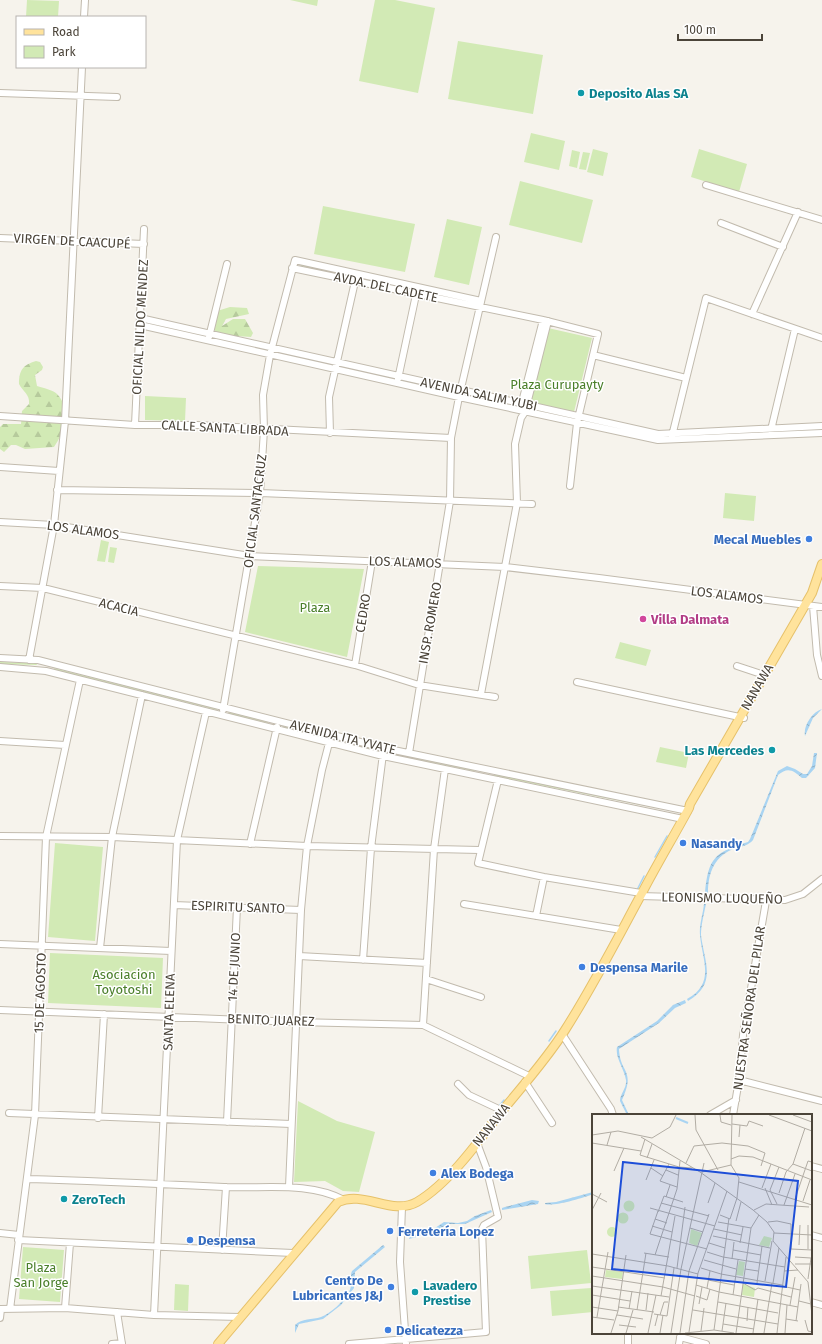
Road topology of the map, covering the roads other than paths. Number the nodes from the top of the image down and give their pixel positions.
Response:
1 (85, 0) edge
2 (84, 16) edge
3 (82, 68) edge
4 (0, 92) edge
5 (80, 96) junction
6 (117, 97) dead end
7 (706, 185) dead end
8 (798, 212) junction
9 (822, 220) edge
10 (721, 223) dead end
11 (144, 229) dead end
12 (496, 237) dead end
13 (0, 238) edge
14 (73, 242) junction
15 (144, 244) junction
16 (783, 247) junction
17 (228, 264) dead end
18 (292, 268) junction
19 (357, 273) junction
20 (355, 280) junction
21 (418, 287) junction
22 (417, 294) junction
23 (481, 301) junction
24 (480, 308) junction
25 (752, 314) junction
26 (546, 320) junction
27 (140, 321) junction
28 (795, 329) junction
29 (210, 334) junction
30 (822, 338) edge
31 (208, 341) junction
32 (272, 348) junction
33 (270, 355) junction
34 (593, 355) junction
35 (336, 362) junction
36 (334, 369) junction
37 (398, 376) junction
38 (686, 378) junction
39 (397, 383) junction
40 (460, 390) junction
41 (459, 397) junction
42 (525, 404) junction
43 (523, 411) junction
44 (0, 416) edge
45 (578, 420) junction
46 (65, 421) junction
47 (135, 425) junction
48 (822, 426) edge
49 (264, 430) junction
50 (771, 430) junction
51 (330, 432) junction
52 (822, 433) edge
53 (672, 437) junction
54 (451, 438) junction
55 (0, 467) edge
56 (59, 471) junction
57 (570, 486) dead end
58 (57, 490) junction
59 (260, 493) junction
60 (450, 501) junction
61 (517, 503) junction
62 (532, 504) dead end
63 (0, 522) edge
64 (54, 525) junction
65 (250, 556) junction
66 (372, 561) junction
67 (440, 563) junction
68 (822, 564) edge
69 (505, 567) junction
70 (822, 578) edge
71 (0, 586) edge
72 (43, 588) junction
73 (809, 605) junction
74 (822, 607) edge
75 (236, 636) junction
76 (0, 658) edge
77 (29, 660) junction
78 (48, 663) junction
79 (355, 665) junction
80 (737, 666) dead end
81 (0, 667) edge
82 (46, 671) junction
83 (764, 675) junction
84 (822, 676) edge
85 (80, 680) junction
86 (577, 682) dead end
87 (419, 684) junction
88 (170, 694) junction
89 (481, 694) junction
90 (142, 696) junction
91 (495, 697) dead end
92 (168, 702) junction
93 (224, 707) junction
94 (206, 712) junction
95 (222, 716) junction
96 (742, 718) junction
97 (278, 721) junction
98 (277, 730) junction
99 (0, 741) edge
100 (329, 743) junction
101 (65, 745) junction
102 (384, 748) junction
103 (409, 753) junction
104 (383, 756) junction
105 (445, 769) junction
106 (487, 769) junction
107 (485, 778) junction
108 (498, 780) junction
109 (585, 790) junction
110 (583, 797) junction
111 (689, 809) junction
112 (683, 819) junction
113 (0, 836) edge
114 (46, 837) junction
115 (112, 837) junction
116 (177, 840) junction
117 (250, 844) junction
118 (307, 846) junction
119 (371, 848) junction
120 (434, 849) junction
121 (480, 850) junction
122 (544, 877) junction
123 (822, 879) edge
124 (641, 894) junction
125 (766, 901) junction
126 (464, 904) dead end
127 (174, 905) junction
128 (237, 907) junction
129 (301, 910) junction
130 (536, 916) junction
131 (621, 930) junction
132 (0, 944) edge
133 (42, 946) junction
134 (100, 948) junction
135 (171, 951) junction
136 (299, 956) junction
137 (363, 960) junction
138 (427, 964) junction
139 (426, 979) junction
140 (481, 996) dead end
141 (0, 1010) edge
142 (40, 1011) junction
143 (104, 1014) junction
144 (169, 1016) junction
145 (232, 1019) junction
146 (296, 1022) junction
147 (423, 1025) junction
148 (562, 1034) junction
149 (527, 1079) junction
150 (739, 1080) junction
151 (458, 1084) dead end
152 (736, 1100) junction
153 (822, 1101) edge
154 (503, 1111) junction
155 (9, 1113) dead end
156 (613, 1114) edge
157 (712, 1114) edge
158 (733, 1114) edge
159 (35, 1115) junction
160 (98, 1118) junction
161 (164, 1120) junction
162 (227, 1122) junction
163 (552, 1123) dead end
164 (291, 1124) junction
165 (477, 1143) junction
166 (812, 1166) edge
167 (822, 1169) edge
168 (28, 1179) junction
169 (161, 1183) junction
170 (226, 1187) junction
171 (289, 1187) junction
172 (344, 1200) junction
173 (402, 1207) junction
174 (0, 1233) edge
175 (812, 1235) edge
176 (18, 1238) junction
177 (822, 1238) edge
178 (70, 1242) junction
179 (158, 1247) junction
180 (222, 1250) junction
181 (293, 1253) junction
182 (812, 1302) edge
183 (822, 1305) edge
184 (65, 1308) junction
185 (0, 1309) edge
186 (10, 1309) junction
187 (117, 1312) junction
188 (154, 1315) junction
189 (240, 1317) junction
190 (0, 1318) edge
191 (680, 1338) edge
192 (406, 1342) edge
193 (112, 1344) edge
194 (122, 1344) edge
195 (218, 1344) edge
196 (349, 1344) edge
197 (706, 1344) edge

1 - 2 street
3 - 5 street
4 - 5 street
5 - 6 street
5 - 14 street
7 - 8 street
8 - 9 street
8 - 16 street
10 - 16 street
11 - 15 street, OFICIAL NILDO MENDEZ
12 - 23 street, INSP. ROMERO
13 - 14 street, VIRGEN DE CAACUPÉ
14 - 15 street, VIRGEN DE CAACUPÉ
14 - 46 street
15 - 27 street, OFICIAL NILDO MENDEZ
16 - 25 street
17 - 29 street
18 - 19 street, OFICIAL SANTACRUZ
18 - 20 street, AVDA. DEL CADETE
18 - 32 street, OFICIAL SANTACRUZ
19 - 20 street
19 - 21 street
20 - 22 street, AVDA. DEL CADETE
20 - 35 street
21 - 22 street
21 - 23 street
22 - 24 street, AVDA. DEL CADETE
22 - 37 street
23 - 24 street, INSP. ROMERO
24 - 26 street, AVDA. DEL CADETE
24 - 40 street, INSP. ROMERO
25 - 28 street
25 - 38 street
26 - 34 street, AVDA. DEL CADETE
26 - 42 street
27 - 29 street, AVENIDA SALIM YUBI
27 - 31 street, AVENIDA SALIM YUBI
27 - 47 street, OFICIAL NILDO MENDEZ
28 - 30 street
28 - 50 street
29 - 31 street
29 - 32 street, AVENIDA SALIM YUBI
31 - 33 street, AVENIDA SALIM YUBI
32 - 33 street, OFICIAL SANTACRUZ
32 - 35 street, AVENIDA SALIM YUBI
33 - 36 street, AVENIDA SALIM YUBI
33 - 49 street, OFICIAL SANTACRUZ
34 - 38 street
34 - 45 street
35 - 36 street
35 - 37 street, AVENIDA SALIM YUBI
36 - 39 street, AVENIDA SALIM YUBI
36 - 51 street
37 - 39 street
37 - 40 street, AVENIDA SALIM YUBI
38 - 53 street
39 - 41 street, AVENIDA SALIM YUBI
40 - 41 street, INSP. ROMERO
40 - 42 street, AVENIDA SALIM YUBI
41 - 43 street, AVENIDA SALIM YUBI
41 - 54 street, INSP. ROMERO
42 - 43 street
42 - 45 street, AVENIDA SALIM YUBI
43 - 45 street, AVENIDA SALIM YUBI
43 - 61 street
44 - 46 street, CALLE SANTA LIBRADA
45 - 53 street, AVENIDA SALIM YUBI
45 - 57 street
46 - 47 street, CALLE SANTA LIBRADA
46 - 56 street
47 - 49 street, CALLE SANTA LIBRADA
48 - 50 street, AVENIDA SALIM YUBI
49 - 51 street, CALLE SANTA LIBRADA
49 - 59 street, OFICIAL SANTACRUZ
50 - 53 street, AVENIDA SALIM YUBI
51 - 54 street, CALLE SANTA LIBRADA
52 - 53 street, AVENIDA SALIM YUBI
54 - 60 street, INSP. ROMERO
55 - 56 street
56 - 58 street
58 - 59 street
58 - 64 street
59 - 60 street
59 - 65 street, OFICIAL SANTACRUZ
60 - 61 street
60 - 67 street, INSP. ROMERO
61 - 62 street
61 - 69 street
63 - 64 street, LOS ALAMOS
64 - 65 street, LOS ALAMOS
64 - 72 street
65 - 66 street, LOS ALAMOS
65 - 75 street, OFICIAL SANTACRUZ
66 - 67 street, LOS ALAMOS
66 - 79 street, CEDRO
67 - 69 street, LOS ALAMOS
67 - 87 street, INSP. ROMERO
68 - 73 main road, NANAWA
69 - 73 street, LOS ALAMOS
69 - 89 street
70 - 73 main road, NANAWA
71 - 72 street, ACACIA
72 - 75 street, ACACIA
72 - 77 street
73 - 74 street, LOS ALAMOS
73 - 83 main road, NANAWA
73 - 84 street
73 - 96 main road, NANAWA
75 - 79 street, ACACIA
75 - 93 street, OFICIAL SANTACRUZ
76 - 77 street, AVENIDA ITA YVATE
77 - 78 street, AVENIDA ITA YVATE
78 - 82 street
78 - 88 street, AVENIDA ITA YVATE
79 - 87 street, ACACIA
80 - 83 street
81 - 82 street, AVENIDA ITA YVATE
82 - 85 street, AVENIDA ITA YVATE
83 - 96 main road, NANAWA
85 - 90 street, AVENIDA ITA YVATE
85 - 101 street, 15 DE AGOSTO
86 - 96 street
87 - 89 street, ACACIA
87 - 103 street, INSP. ROMERO
88 - 92 street
88 - 93 street, AVENIDA ITA YVATE
89 - 91 street, ACACIA
90 - 92 street, AVENIDA ITA YVATE
90 - 115 street
92 - 94 street, AVENIDA ITA YVATE
93 - 95 street, OFICIAL SANTACRUZ
93 - 97 street, AVENIDA ITA YVATE
94 - 95 street, AVENIDA ITA YVATE
94 - 116 street, SANTA ELENA
95 - 98 street, AVENIDA ITA YVATE
96 - 111 main road, NANAWA
97 - 98 street
97 - 102 street, AVENIDA ITA YVATE
98 - 100 street, AVENIDA ITA YVATE
98 - 117 street
99 - 101 street
100 - 104 street, AVENIDA ITA YVATE
100 - 118 street
101 - 114 street, 15 DE AGOSTO
102 - 103 street, AVENIDA ITA YVATE
102 - 104 street
103 - 106 street, AVENIDA ITA YVATE
104 - 105 street, AVENIDA ITA YVATE
104 - 119 street
105 - 107 street, AVENIDA ITA YVATE
105 - 120 street
106 - 107 street
106 - 109 street, AVENIDA ITA YVATE
107 - 108 street, AVENIDA ITA YVATE
108 - 110 street, AVENIDA ITA YVATE
108 - 121 street
109 - 110 street
109 - 111 street, AVENIDA ITA YVATE
110 - 112 street, AVENIDA ITA YVATE
111 - 112 main road, NANAWA
112 - 124 main road, NANAWA
113 - 114 street
114 - 115 street
114 - 133 street, 15 DE AGOSTO
115 - 116 street
115 - 134 street
116 - 117 street
116 - 127 street, SANTA ELENA
117 - 118 street
118 - 119 street
118 - 129 street
119 - 120 street
119 - 137 street
120 - 121 street
120 - 138 street
121 - 122 street, LEONISMO LUQUEÑO
122 - 124 street, LEONISMO LUQUEÑO
122 - 130 street
123 - 125 street, LEONISMO LUQUEÑO
124 - 125 street, LEONISMO LUQUEÑO
124 - 131 main road, NANAWA
125 - 150 street, NUESTRA SEÑORA DEL PILAR
126 - 130 street
127 - 128 street, ESPIRITU SANTO
127 - 135 street, SANTA ELENA
128 - 129 street, ESPIRITU SANTO
128 - 145 street, 14 DE JUNIO
129 - 136 street
130 - 131 street
131 - 148 main road, NANAWA
132 - 133 street
133 - 134 street
133 - 142 street, 15 DE AGOSTO
134 - 135 street
135 - 144 street, SANTA ELENA
136 - 137 street
136 - 146 street
137 - 138 street
138 - 139 street
139 - 140 street
139 - 147 street
141 - 142 street, BENITO JUAREZ
142 - 143 street, BENITO JUAREZ
142 - 159 street, 15 DE AGOSTO
143 - 144 street, BENITO JUAREZ
143 - 160 street
144 - 145 street, BENITO JUAREZ
144 - 161 street, SANTA ELENA
145 - 146 street, BENITO JUAREZ
145 - 162 street, 14 DE JUNIO
146 - 147 street, BENITO JUAREZ
146 - 164 street
147 - 149 street, BENITO JUAREZ
148 - 149 main road, NANAWA
148 - 156 street
149 - 154 main road, NANAWA
149 - 163 street
150 - 152 street, NUESTRA SEÑORA DEL PILAR
150 - 153 street
151 - 154 street
152 - 157 street
152 - 158 street, NUESTRA SEÑORA DEL PILAR
154 - 165 main road, NANAWA
155 - 159 street
159 - 160 street
159 - 168 street, 15 DE AGOSTO
160 - 161 street
161 - 162 street
161 - 169 street, SANTA ELENA
162 - 164 street
164 - 171 street
165 - 173 main road, NANAWA
165 - 192 street
166 - 167 street
168 - 169 street
168 - 176 street, 15 DE AGOSTO
169 - 170 street
169 - 179 street, SANTA ELENA
170 - 171 street
170 - 180 street
171 - 172 street
172 - 173 main road
172 - 181 main road
173 - 192 street
174 - 176 street
175 - 177 street
176 - 178 street
176 - 186 street, 15 DE AGOSTO
178 - 179 street
178 - 184 street
179 - 180 street
179 - 188 street, SANTA ELENA
180 - 181 street
181 - 189 main road
182 - 183 street
184 - 186 street
184 - 187 street
185 - 186 street
185 - 190 street
187 - 188 street
187 - 194 street
188 - 189 street
189 - 195 main road
191 - 197 street
192 - 196 street
193 - 194 street

